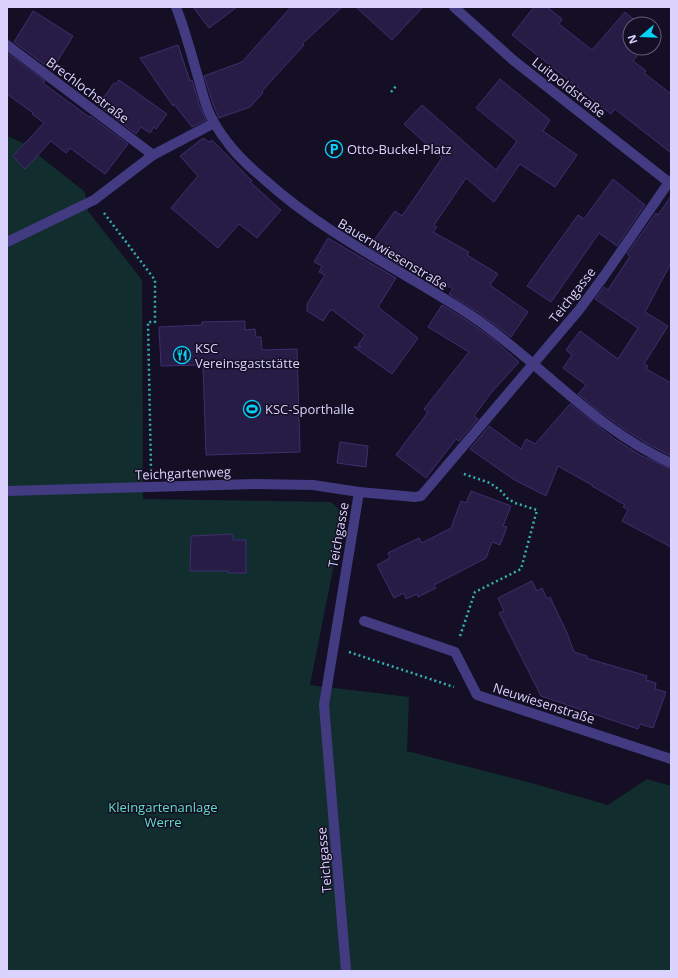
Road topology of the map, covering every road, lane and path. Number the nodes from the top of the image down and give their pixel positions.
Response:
1 (176, 7) edge
2 (454, 7) edge
3 (7, 45) edge
4 (397, 86) dead end
5 (391, 92) dead end
6 (214, 124) junction
7 (153, 155) junction
8 (670, 183) edge
9 (94, 200) junction
10 (7, 242) edge
11 (533, 363) junction
12 (671, 463) edge
13 (446, 468) junction
14 (152, 486) junction
15 (7, 491) edge
16 (359, 492) junction
17 (364, 621) dead end
18 (333, 647) junction
19 (455, 652) junction
20 (477, 695) junction
21 (671, 759) edge
22 (346, 971) edge

1 - 6 street, Bauernwiesenstraße
2 - 8 street, Luitpoldstraße
3 - 7 street, Brechlochstraße
4 - 5 path
6 - 7 street
6 - 11 street, Bauernwiesenstraße
7 - 9 street
8 - 11 street, Teichgasse
9 - 10 street
9 - 14 path
11 - 12 street, Bauernwiesenstraße
11 - 13 street, Teichgasse
13 - 16 street, Teichgasse
13 - 19 path
14 - 15 street, Teichgartenweg
14 - 16 street, Teichgartenweg
16 - 18 street, Teichgasse
17 - 19 street
18 - 20 path
18 - 22 street, Teichgasse
19 - 20 street, Neuwiesenstraße
20 - 21 street, Neuwiesenstraße

